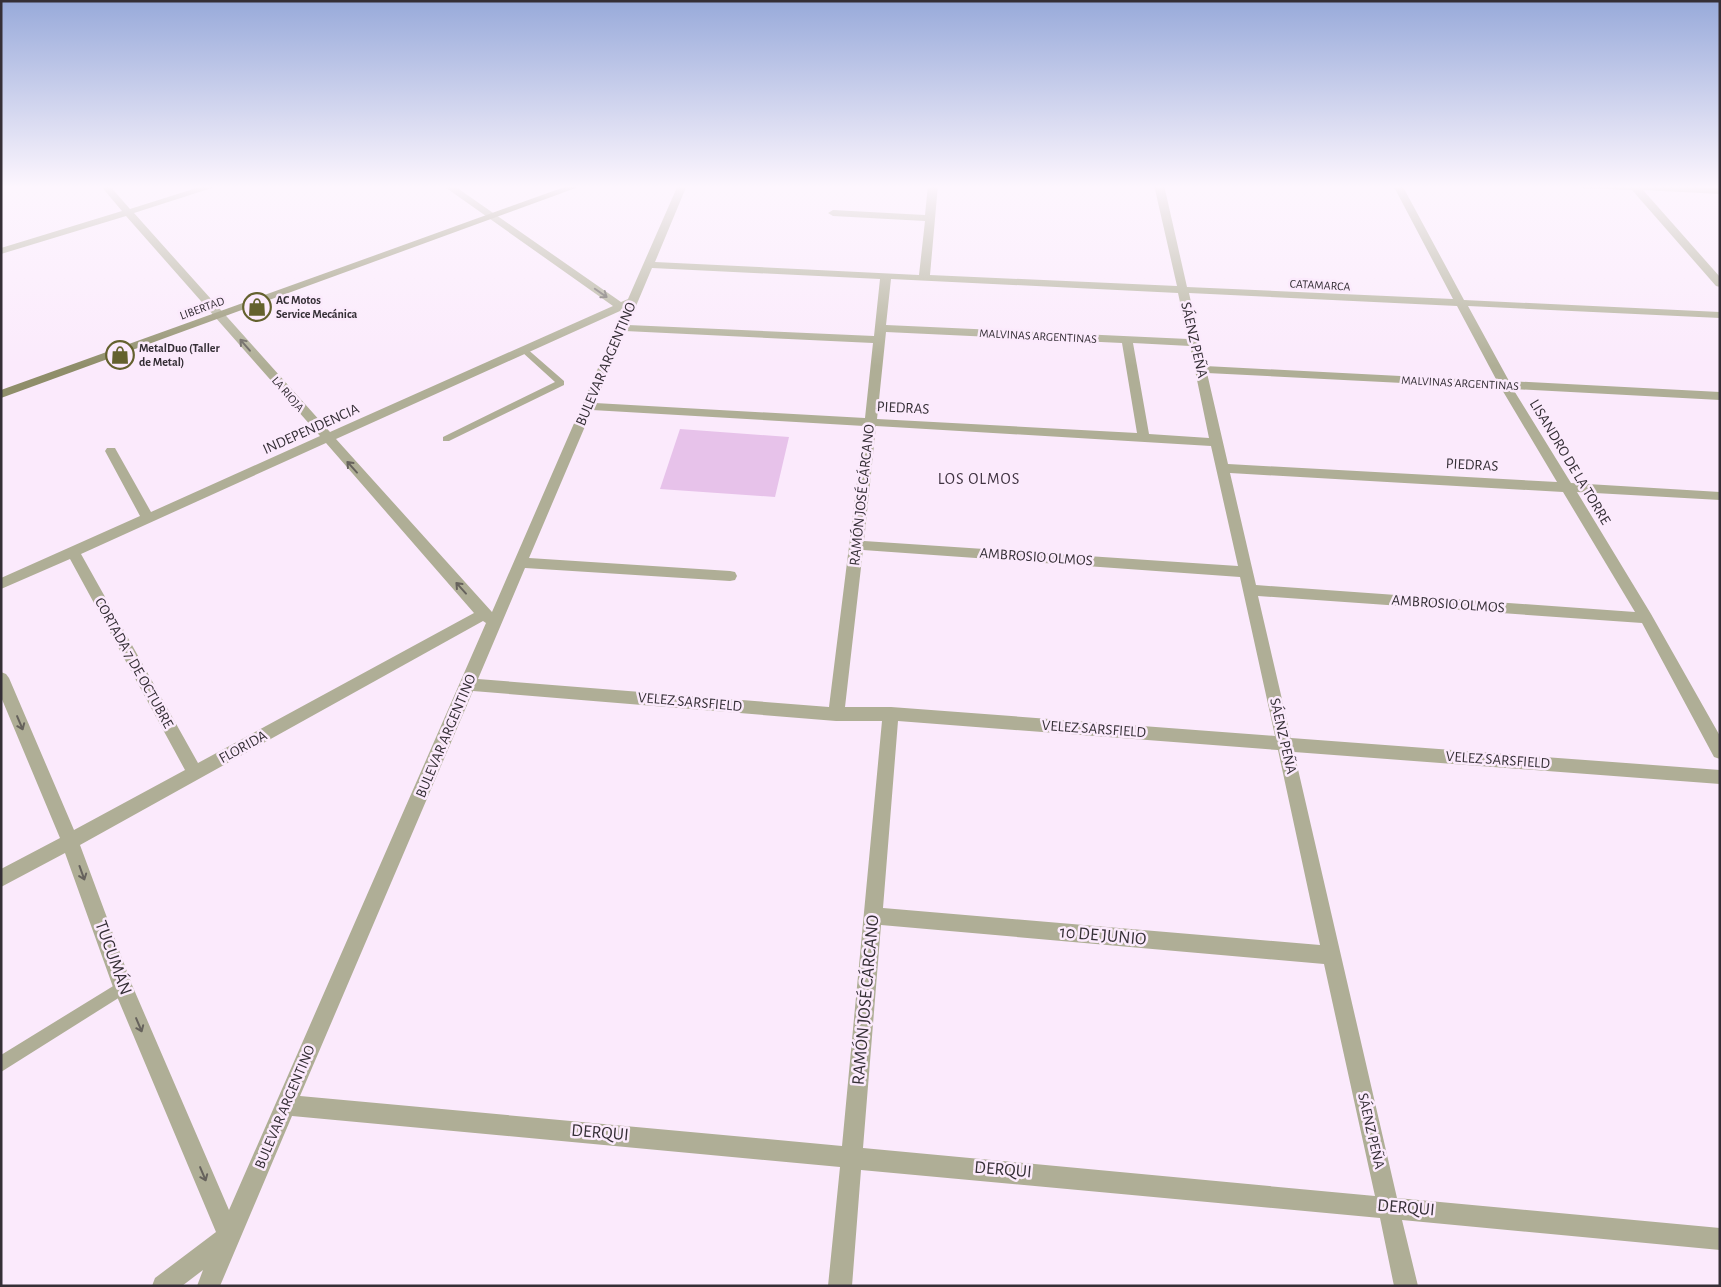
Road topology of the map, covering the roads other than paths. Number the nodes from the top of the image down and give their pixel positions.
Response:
1 (21, 245) edge
2 (155, 245) edge
3 (417, 245) edge
4 (534, 245) edge
5 (657, 245) edge
6 (928, 245) edge
7 (1173, 245) edge
8 (1429, 245) edge
9 (1686, 245) edge
10 (1, 251) edge
11 (649, 265) junction
12 (886, 276) junction
13 (924, 279) junction
14 (1720, 284) edge
15 (1183, 291) junction
16 (1461, 304) junction
17 (627, 307) junction
18 (219, 315) junction
19 (1720, 315) edge
20 (622, 328) junction
21 (880, 334) junction
22 (1127, 341) junction
23 (1195, 343) junction
24 (525, 350) junction
25 (1200, 369) junction
26 (1505, 385) junction
27 (1, 394) edge
28 (1720, 396) edge
29 (588, 406) junction
30 (870, 423) junction
31 (1144, 438) junction
32 (327, 439) junction
33 (446, 439) dead end
34 (1217, 442) junction
35 (111, 451) dead end
36 (1223, 468) junction
37 (1566, 486) junction
38 (1720, 496) edge
39 (148, 519) junction
40 (857, 545) junction
41 (73, 552) junction
42 (520, 563) junction
43 (1246, 572) junction
44 (730, 576) dead end
45 (1, 584) edge
46 (1250, 590) junction
47 (490, 618) junction
48 (1646, 618) junction
49 (1, 678) edge
50 (468, 684) junction
51 (836, 714) junction
52 (891, 714) junction
53 (1284, 743) junction
54 (1720, 752) edge
55 (195, 773) junction
56 (1720, 777) edge
57 (70, 841) junction
58 (1, 879) edge
59 (874, 916) junction
60 (1332, 955) junction
61 (123, 987) junction
62 (1, 1064) edge
63 (286, 1105) junction
64 (851, 1156) junction
65 (1388, 1207) junction
66 (229, 1236) junction
67 (1720, 1239) edge
68 (163, 1286) edge
69 (208, 1286) edge
70 (840, 1286) edge
71 (1406, 1286) edge

1 - 10 street
2 - 18 street, LA RIOJA
3 - 18 main road, LIBERTAD
4 -> 17 street
5 - 11 street, BULEVAR ARGENTINO
6 - 13 street
7 - 15 street, SÁENZ PEÑA
8 - 16 street, LISANDRO DE LA TORRE
9 - 14 street
11 - 12 street, CATAMARCA
11 - 17 street, BULEVAR ARGENTINO
12 - 13 street, CATAMARCA
12 - 21 street, RAMÓN JOSÉ CÁRCANO
13 - 15 street, CATAMARCA
15 - 16 street, CATAMARCA
15 - 23 street, SÁENZ PEÑA
16 - 19 street, CATAMARCA
16 - 26 street, LISANDRO DE LA TORRE
17 - 20 street, BULEVAR ARGENTINO
17 - 24 street, INDEPENDENCIA
18 - 27 main road, LIBERTAD
32 -> 18 street, LA RIOJA
20 - 21 street, MALVINAS ARGENTINAS
20 - 29 street, BULEVAR ARGENTINO
21 - 22 street, MALVINAS ARGENTINAS
21 - 30 street, RAMÓN JOSÉ CÁRCANO
22 - 23 street, MALVINAS ARGENTINAS
22 - 31 street
23 - 25 street, SÁENZ PEÑA
24 - 32 street, INDEPENDENCIA
24 - 33 lane
25 - 26 street, MALVINAS ARGENTINAS
25 - 34 street, SÁENZ PEÑA
26 - 28 street, MALVINAS ARGENTINAS
26 - 37 street, LISANDRO DE LA TORRE
29 - 30 street, PIEDRAS
29 - 42 street, BULEVAR ARGENTINO
30 - 31 street, PIEDRAS
30 - 40 street, RAMÓN JOSÉ CÁRCANO
31 - 34 street, PIEDRAS
32 - 39 street, INDEPENDENCIA
47 -> 32 street, LA RIOJA
34 - 36 street, SÁENZ PEÑA
35 - 39 street
36 - 37 street, PIEDRAS
36 - 43 street, SÁENZ PEÑA
37 - 38 street, PIEDRAS
37 - 48 street, LISANDRO DE LA TORRE
39 - 41 street, INDEPENDENCIA
40 - 43 street, AMBROSIO OLMOS
40 - 51 street, RAMÓN JOSÉ CÁRCANO
41 - 45 street, INDEPENDENCIA
41 - 55 street, CORTADA 7 DE OCTUBRE
42 - 44 street
42 - 47 street, BULEVAR ARGENTINO
43 - 46 street, SÁENZ PEÑA
46 - 48 street, AMBROSIO OLMOS
46 - 53 street, SÁENZ PEÑA
47 - 50 street, BULEVAR ARGENTINO
47 - 55 street, FLORIDA
48 - 54 street, LISANDRO DE LA TORRE
49 -> 57 street, TUCUMÁN
50 - 51 street, VELEZ SARSFIELD
50 - 63 street, BULEVAR ARGENTINO
51 - 52 street, VELEZ SARSFIELD
52 - 53 street, VELEZ SARSFIELD
52 - 59 street, RAMÓN JOSÉ CÁRCANO
53 - 56 street, VELEZ SARSFIELD
53 - 60 street, SÁENZ PEÑA
55 - 57 street, FLORIDA
57 - 58 street, FLORIDA
57 -> 61 street, TUCUMÁN
59 - 60 street, 10 DE JUNIO
59 - 64 street, RAMÓN JOSÉ CÁRCANO
60 - 65 street, SÁENZ PEÑA
61 - 62 lane
61 -> 66 street, TUCUMÁN
63 - 64 street, DERQUI
63 - 66 street, BULEVAR ARGENTINO
64 - 65 street, DERQUI
64 - 70 street, RAMÓN JOSÉ CÁRCANO
65 - 67 street, DERQUI
65 - 71 street, SÁENZ PEÑA
66 - 68 street
66 - 69 street, BULEVAR ARGENTINO

